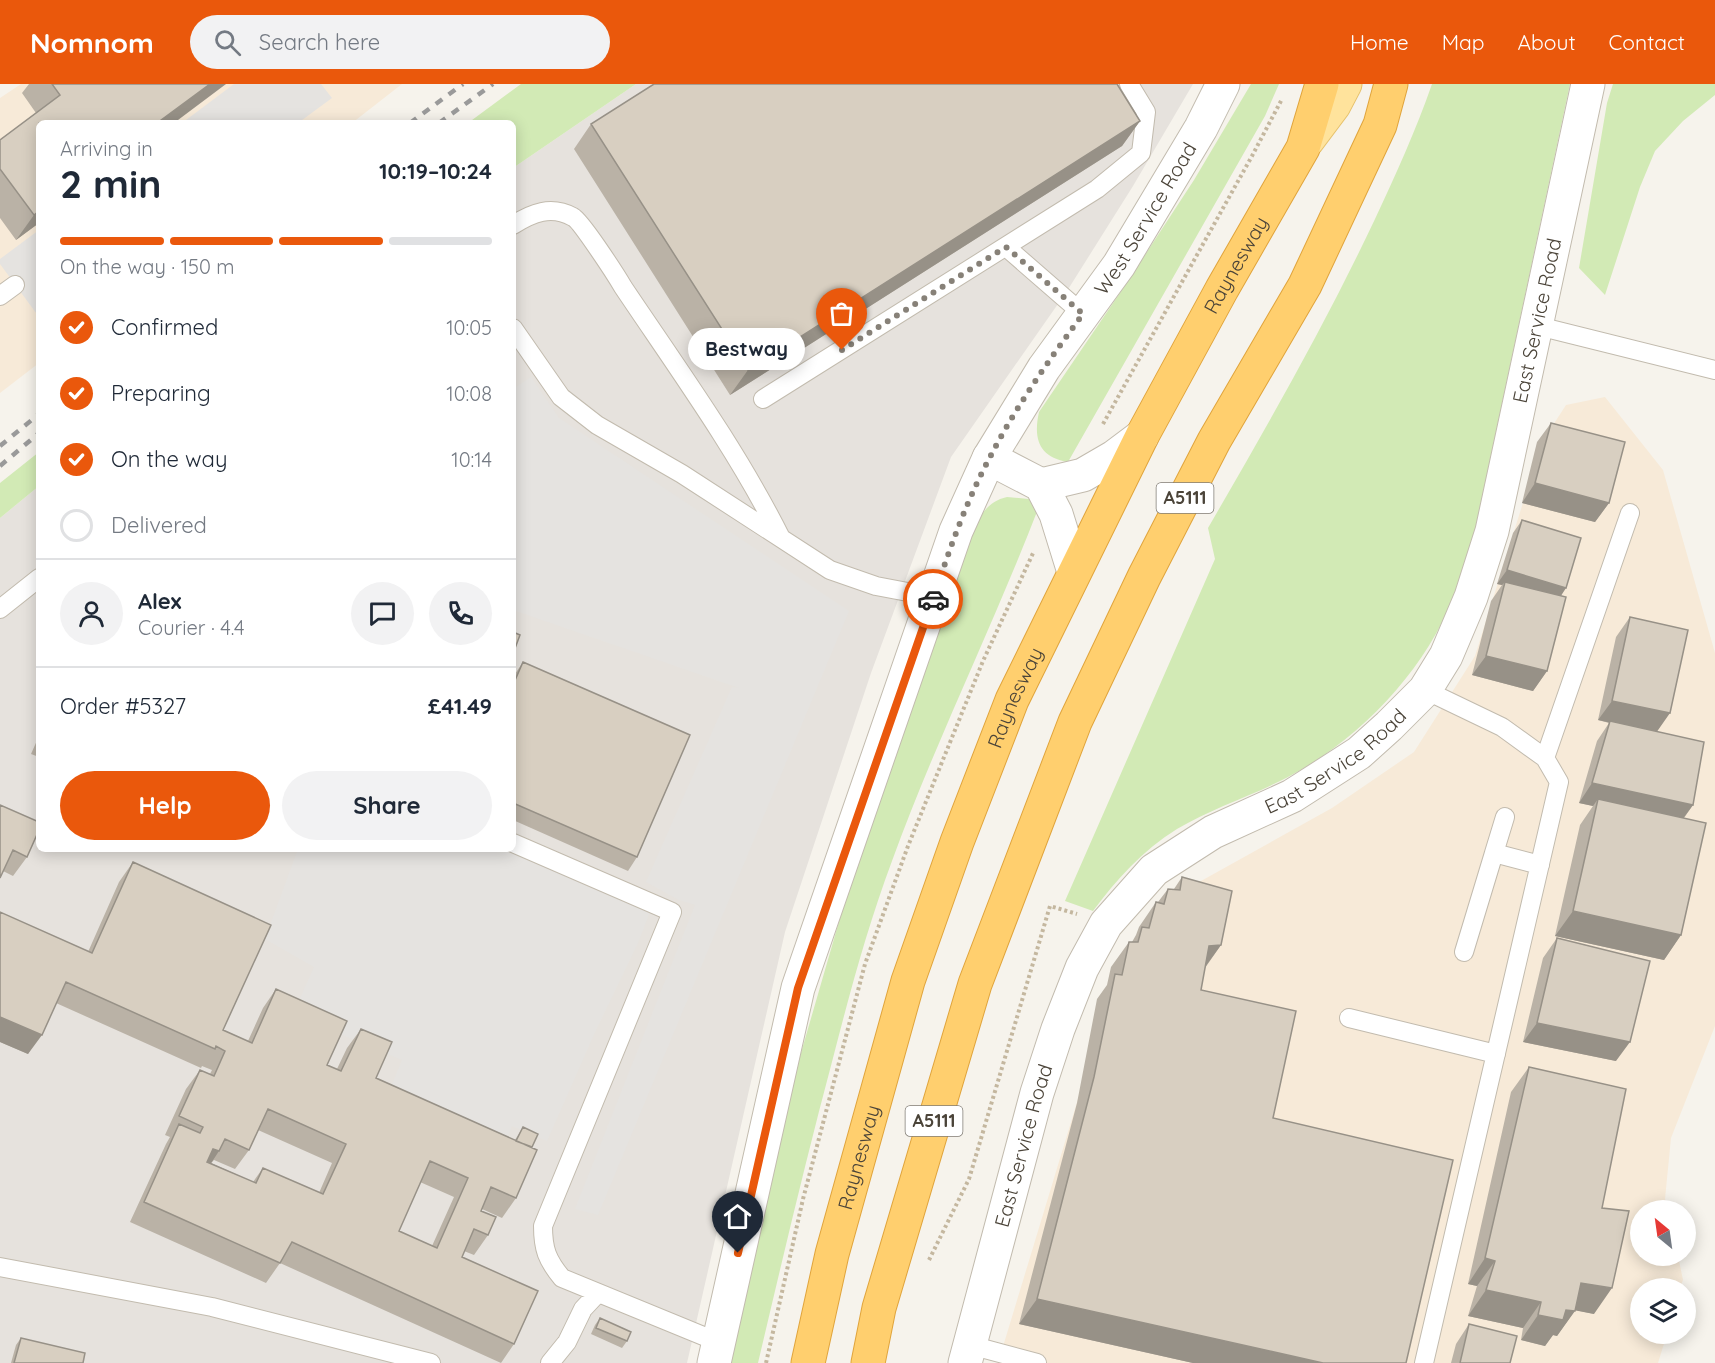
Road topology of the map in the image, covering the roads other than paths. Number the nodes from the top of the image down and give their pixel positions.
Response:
1 (1129, 84) edge
2 (1223, 84) edge
3 (1322, 84) edge
4 (1345, 84) edge
5 (1391, 84) edge
6 (1400, 84) edge
7 (1588, 84) edge
8 (1380, 124) junction
9 (1303, 148) junction
10 (516, 223) edge
11 (1006, 247) junction
12 (15, 285) dead end
13 (0, 296) edge
14 (1083, 314) junction
15 (1538, 326) junction
16 (516, 332) edge
17 (1715, 370) edge
18 (763, 399) dead end
19 (1142, 436) junction
20 (989, 458) junction
21 (1041, 485) junction
22 (1630, 513) dead end
23 (780, 538) junction
24 (1074, 572) junction
25 (36, 584) edge
26 (934, 597) junction
27 (0, 609) edge
28 (1425, 690) junction
29 (1545, 758) junction
30 (1505, 817) dead end
31 (516, 844) edge
32 (1494, 853) junction
33 (1540, 865) junction
34 (1464, 952) dead end
35 (1349, 1018) dead end
36 (1496, 1054) junction
37 (0, 1267) edge
38 (597, 1294) junction
39 (716, 1353) edge
40 (967, 1354) edge
41 (431, 1363) edge
42 (550, 1363) edge
43 (808, 1363) edge
44 (867, 1363) edge
45 (1037, 1363) edge
46 (1424, 1363) edge

1 - 11 lane
2 - 14 street, West Service Road
3 - 9 highway
4 - 9 main road, Raynesway
5 - 8 highway, A5111
6 - 8 highway
7 - 15 street, East Service Road
8 - 44 highway, A5111
9 - 19 highway, Raynesway
10 - 23 lane
11 - 14 lane
11 - 18 lane
12 - 13 lane
14 - 20 street, West Service Road
15 - 17 lane
15 - 28 street, East Service Road
16 - 23 lane
19 - 21 street
19 - 24 highway, Raynesway
20 - 21 street
20 - 26 street, West Service Road
21 - 24 street
22 - 29 lane
23 - 26 lane
24 - 43 highway, Raynesway
25 - 27 lane
26 - 39 street, West Service Road
28 - 29 lane
28 - 40 street, East Service Road
29 - 33 lane
30 - 32 lane
31 - 38 lane
32 - 33 lane
32 - 34 lane
33 - 36 lane
35 - 36 lane
36 - 46 lane
37 - 41 lane
38 - 39 lane
38 - 42 lane
40 - 45 lane

